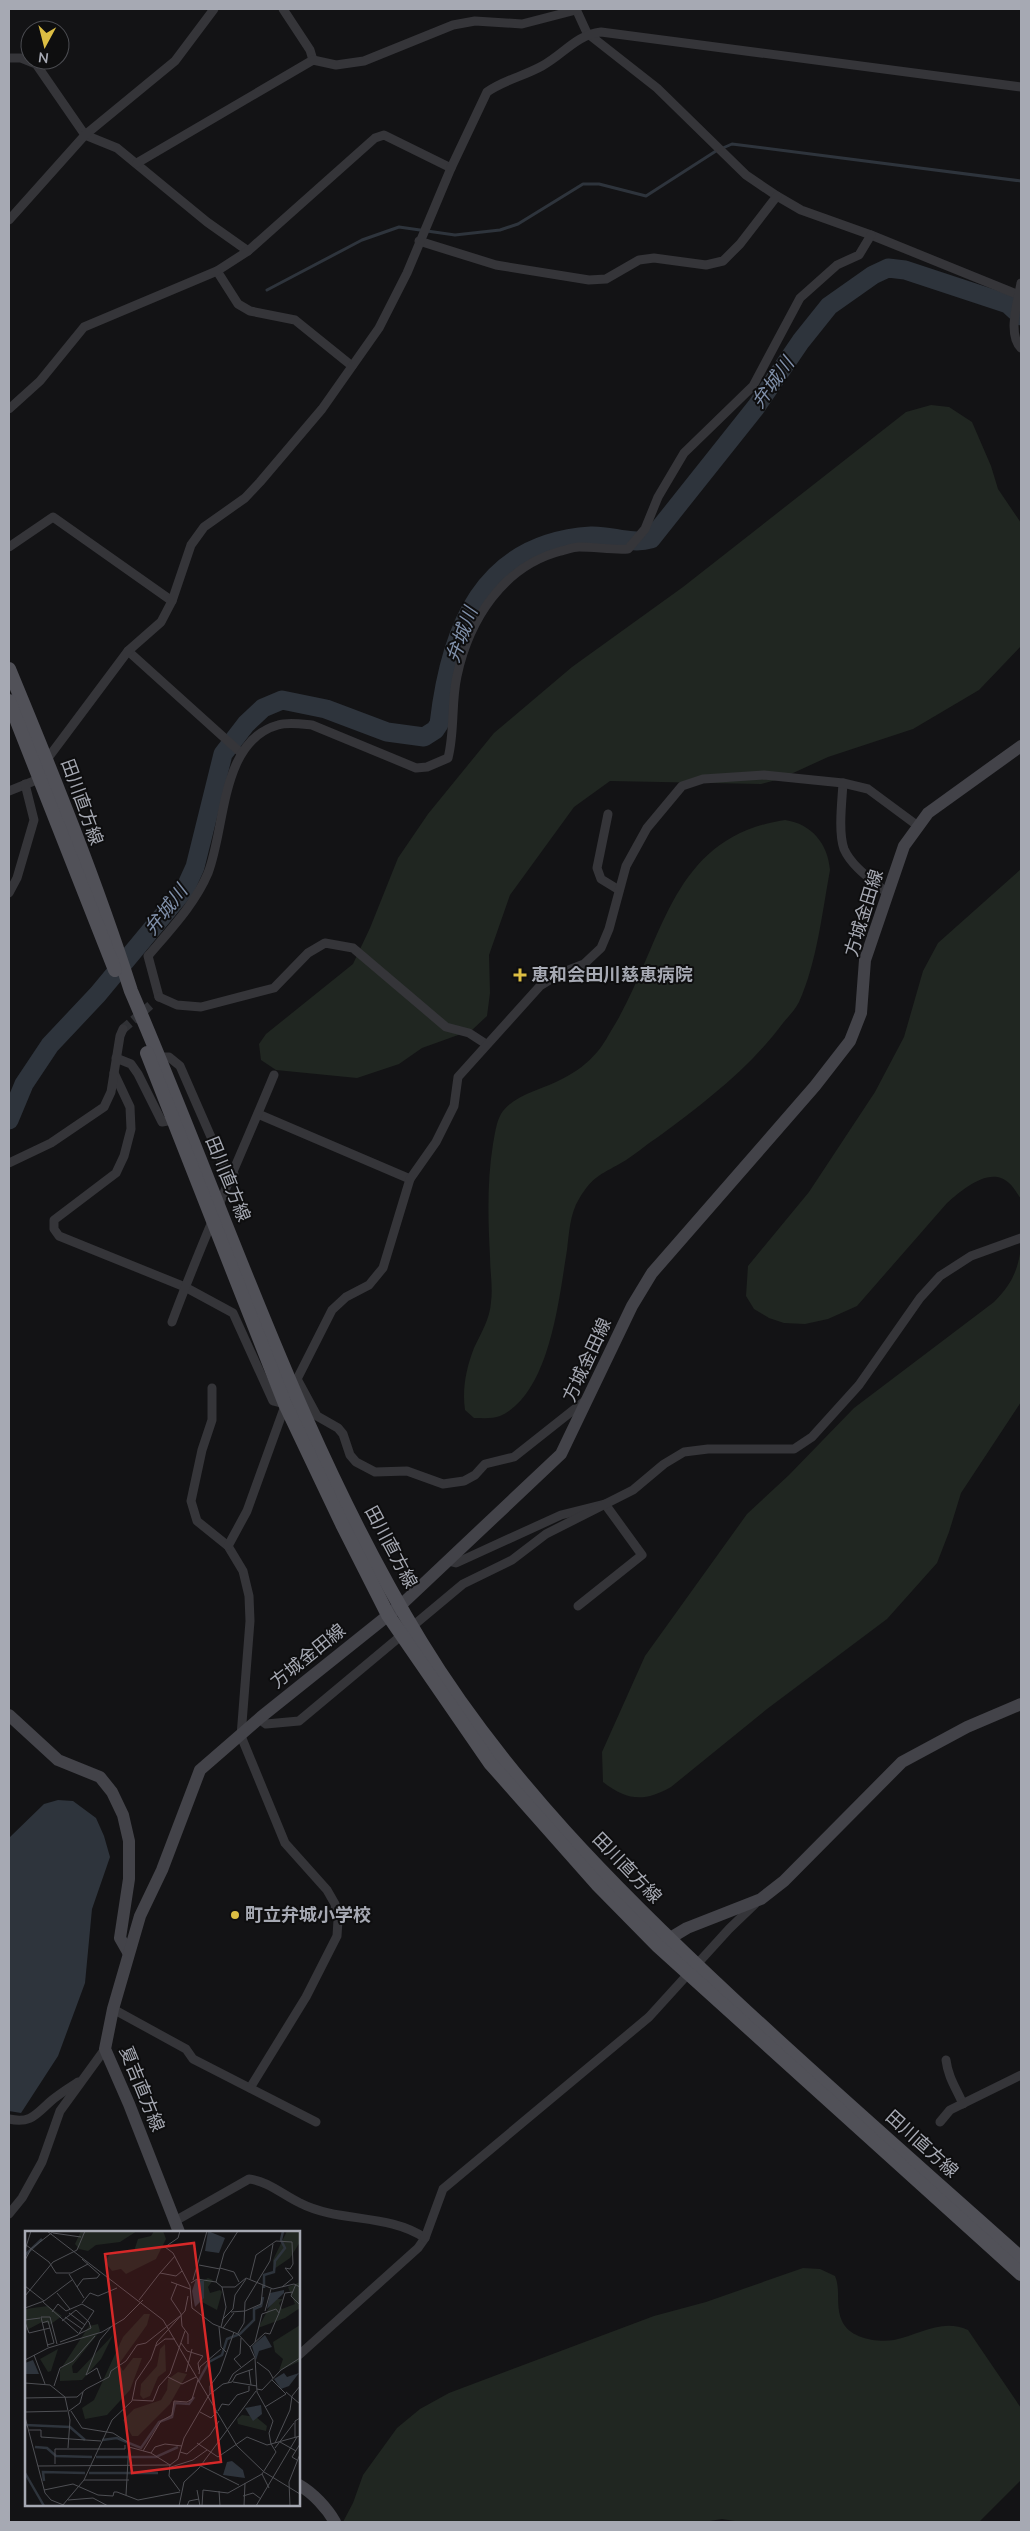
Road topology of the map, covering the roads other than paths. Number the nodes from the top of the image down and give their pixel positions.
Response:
1 (214, 9) edge
2 (283, 9) edge
3 (576, 9) edge
4 (587, 33) junction
5 (9, 58) edge
6 (313, 60) junction
7 (1021, 86) edge
8 (85, 135) junction
9 (137, 163) junction
10 (451, 168) junction
11 (778, 196) junction
12 (9, 220) edge
13 (871, 235) junction
14 (419, 241) junction
15 (248, 251) junction
16 (217, 271) junction
17 (1021, 283) edge
18 (1019, 295) junction
19 (1021, 348) edge
20 (352, 366) junction
21 (9, 409) edge
22 (9, 547) edge
23 (172, 601) junction
24 (128, 651) junction
25 (9, 669) edge
26 (9, 701) edge
27 (1021, 746) edge
28 (239, 751) junction
29 (46, 760) junction
30 (39, 779) junction
31 (843, 783) junction
32 (25, 784) junction
33 (9, 792) edge
34 (608, 814) dead end
35 (918, 826) junction
36 (619, 890) junction
37 (9, 892) edge
38 (887, 893) junction
39 (104, 927) junction
40 (128, 992) junction
41 (123, 1029) tunnel mouth
42 (486, 1044) junction
43 (159, 1056) junction
44 (116, 1058) junction
45 (114, 1073) junction
46 (274, 1074) dead end
47 (258, 1114) junction
48 (173, 1120) junction
49 (9, 1163) edge
50 (232, 1177) junction
51 (410, 1179) junction
52 (1021, 1238) edge
53 (185, 1287) junction
54 (172, 1322) dead end
55 (295, 1384) junction
56 (212, 1388) dead end
57 (588, 1399) junction
58 (285, 1404) junction
59 (605, 1504) junction
60 (228, 1546) junction
61 (448, 1561) junction
62 (401, 1605) junction
63 (578, 1606) dead end
64 (388, 1615) junction
65 (1021, 1704) edge
66 (9, 1714) edge
67 (259, 1719) junction
68 (241, 1736) junction
69 (760, 1899) junction
70 (664, 1943) junction
71 (128, 1952) junction
72 (113, 2009) junction
73 (105, 2049) junction
74 (946, 2060) dead end
75 (1021, 2075) edge
76 (84, 2078) junction
77 (250, 2088) junction
78 (963, 2104) junction
79 (9, 2119) edge
80 (316, 2122) dead end
81 (940, 2122) dead end
82 (9, 2214) edge
83 (177, 2227) edge
84 (425, 2238) junction
85 (1021, 2258) edge
86 (1021, 2274) edge
87 (300, 2354) edge
88 (300, 2486) edge
89 (334, 2522) edge

1 - 8 street
2 - 6 street
3 - 4 street
3 - 6 street
4 - 7 street
4 - 10 street
4 - 11 street
5 - 8 street
6 - 9 street
8 - 9 street
8 - 12 street
9 - 15 street
10 - 14 street
10 - 15 street
11 - 13 street
11 - 14 street
13 - 18 street
13 - 28 street
14 - 20 street
15 - 16 street
16 - 20 street
16 - 21 street
17 - 18 street
18 - 19 street
20 - 23 street
22 - 23 street
23 - 24 street
24 - 28 street
24 - 29 street
25 - 29 main road, 田川直方線
26 - 30 main road, 田川直方線
27 - 35 main road, 方城金田線
28 - 42 street
29 - 30 street
29 - 39 main road, 田川直方線
30 - 32 street
30 - 39 main road, 田川直方線
31 - 35 street
31 - 36 street
31 - 38 street
32 - 33 street
32 - 37 street
34 - 36 street
35 - 38 main road, 方城金田線
36 - 42 street
38 - 57 main road, 方城金田線
39 - 40 main road, 田川直方線
40 - 43 main road, 田川直方線
40 - 48 main road, 田川直方線
41 - 44 street
42 - 51 street
43 - 50 street
43 - 55 main road, 田川直方線
44 - 45 street
44 - 48 street
45 - 49 street
45 - 53 street
46 - 47 street
47 - 50 street
47 - 51 street
48 - 58 main road, 田川直方線
50 - 53 street
51 - 55 street
52 - 59 street
53 - 54 street
53 - 58 street
55 - 57 street
55 - 58 street
55 - 62 main road, 田川直方線
56 - 60 street
57 - 61 main road, 方城金田線
58 - 60 street
58 - 64 main road, 田川直方線
59 - 61 street
59 - 63 street
59 - 67 street
60 - 68 street
61 - 62 main road, 方城金田線
62 - 64 main road, 方城金田線
62 - 70 main road, 田川直方線
64 - 67 main road, 方城金田線
64 - 70 main road, 田川直方線
65 - 69 main road
66 - 71 main road
67 - 68 main road, 方城金田線
68 - 71 main road, 方城金田線
68 - 77 street
69 - 70 main road
69 - 84 street
70 - 85 main road, 田川直方線
70 - 86 main road, 田川直方線
71 - 72 main road, 夏吉直方線
72 - 73 main road, 夏吉直方線
72 - 77 street
73 - 76 street
73 - 83 main road, 夏吉直方線
74 - 78 street
75 - 78 street
76 - 79 street
76 - 82 street
77 - 80 street
78 - 81 street
83 - 84 street
84 - 87 street
88 - 89 main road

